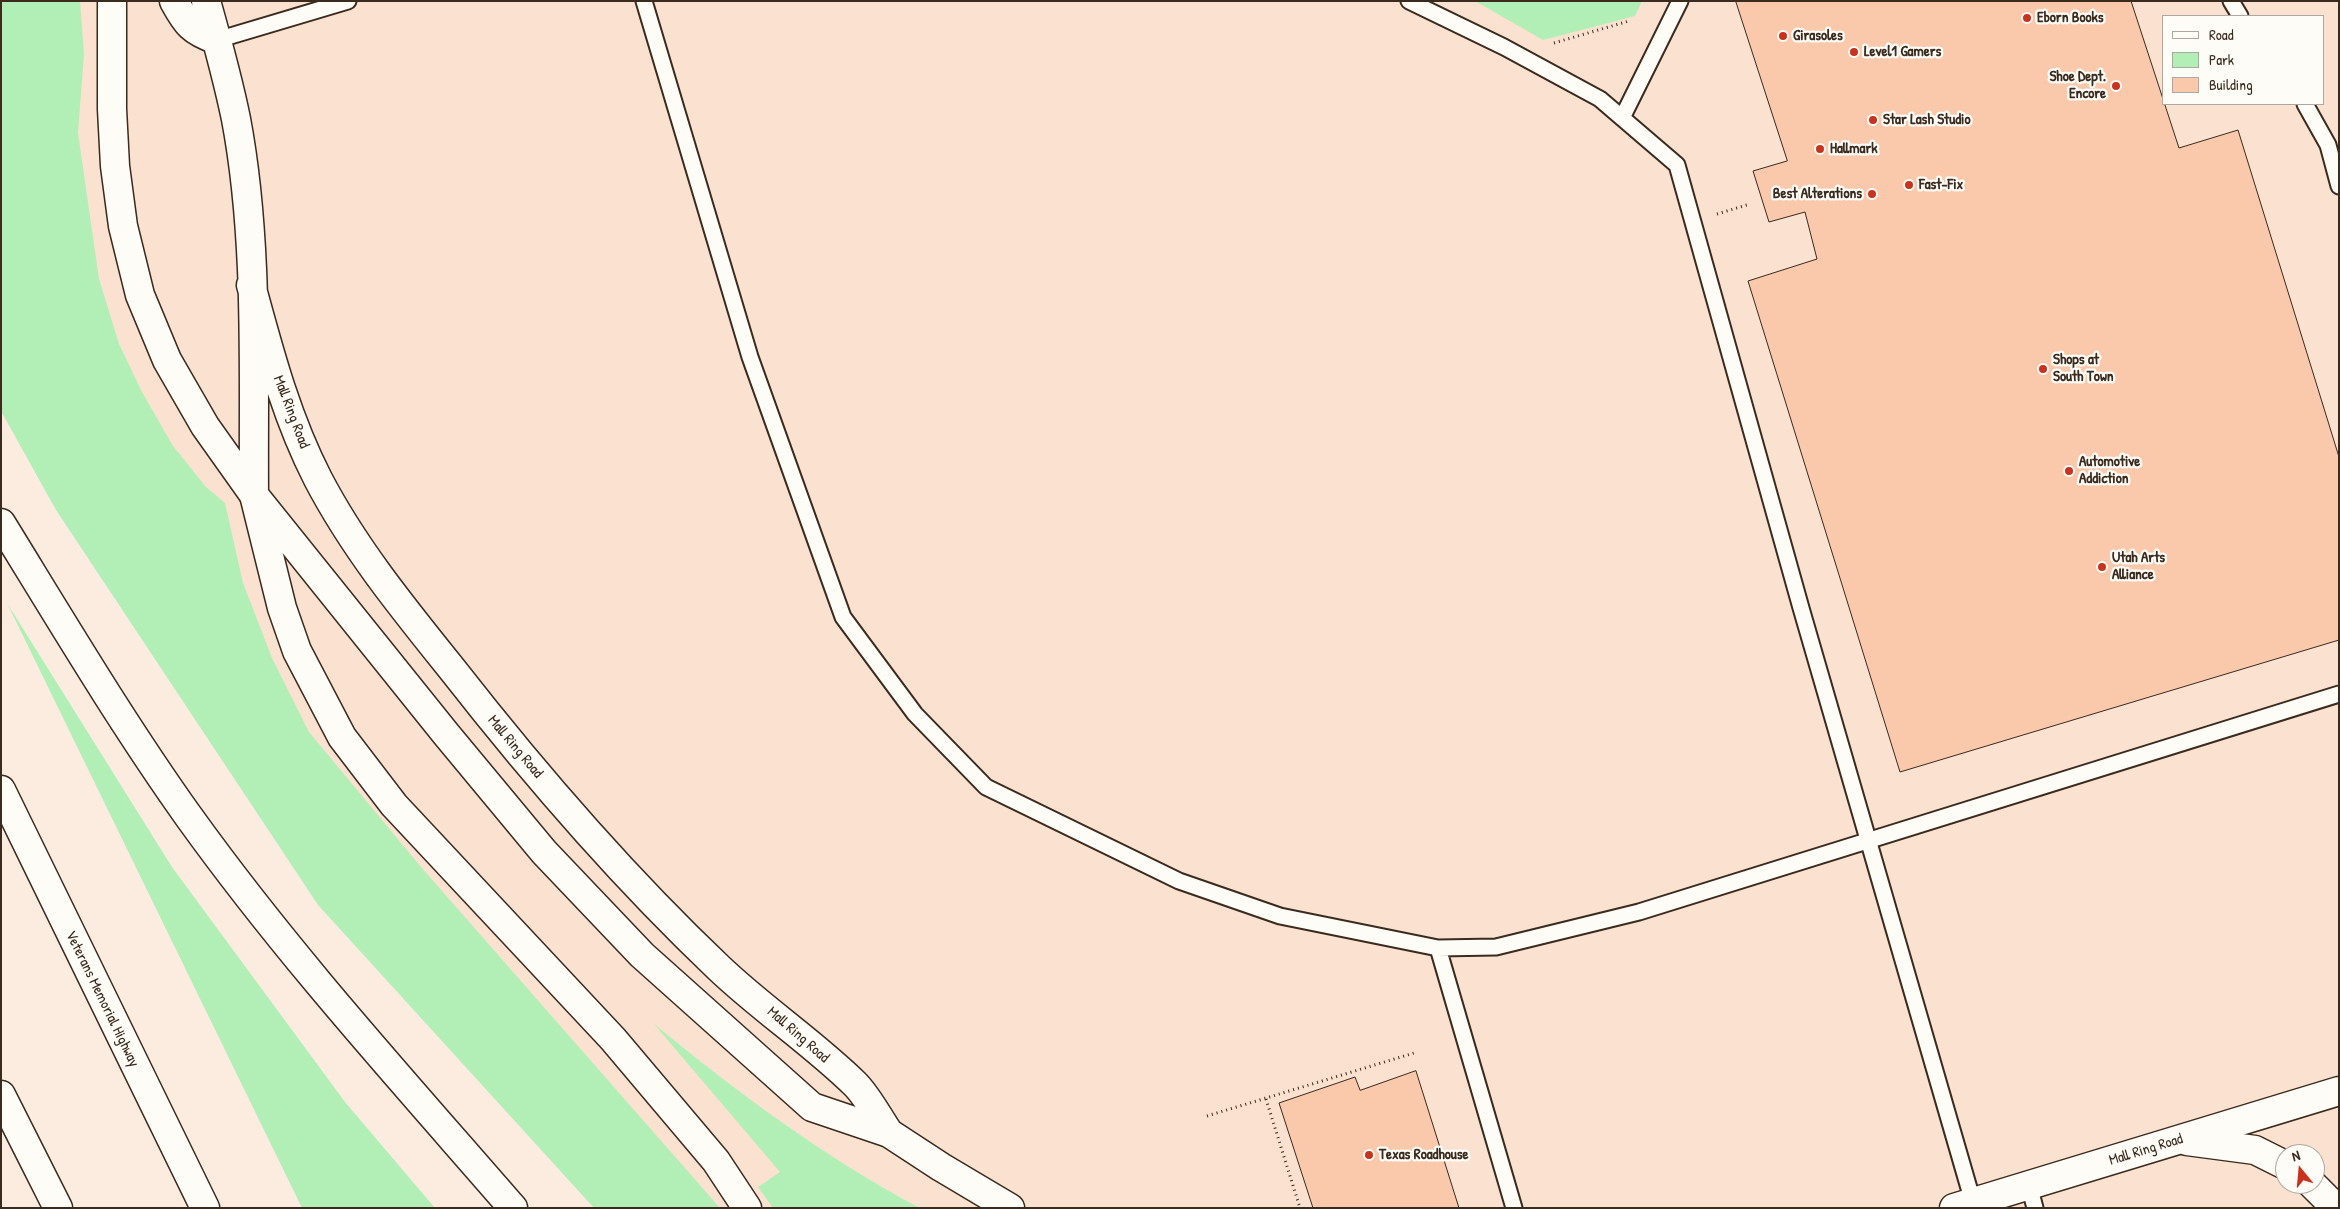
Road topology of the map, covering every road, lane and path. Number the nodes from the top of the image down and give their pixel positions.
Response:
1 (112, 1) edge
2 (174, 1) edge
3 (206, 1) edge
4 (348, 1) edge
5 (644, 1) edge
6 (1409, 1) edge
7 (1680, 1) edge
8 (2231, 1) edge
9 (2239, 15) edge
10 (1629, 21) dead end
11 (217, 40) junction
12 (1549, 44) dead end
13 (2306, 105) edge
14 (1622, 118) junction
15 (2333, 144) edge
16 (2339, 186) edge
17 (1750, 204) dead end
18 (1714, 214) dead end
19 (251, 284) junction
20 (254, 495) junction
21 (1, 523) edge
22 (2339, 694) edge
23 (1, 790) edge
24 (1868, 842) junction
25 (1438, 948) junction
26 (1414, 1053) dead end
27 (2339, 1091) edge
28 (1, 1095) edge
29 (1266, 1098) junction
30 (1207, 1116) dead end
31 (889, 1132) junction
32 (2178, 1140) junction
33 (2275, 1160) edge
34 (2322, 1194) edge
35 (2032, 1197) edge
36 (1959, 1206) edge
37 (58, 1208) edge
38 (205, 1208) edge
39 (513, 1208) edge
40 (747, 1208) edge
41 (1010, 1208) edge
42 (1300, 1208) edge
43 (1514, 1208) edge
44 (2336, 1208) edge

1 - 20 main road, Mall Ring Road
2 - 11 main road
3 - 11 main road, Mall Ring Road
4 - 11 lane
5 - 25 lane
6 - 14 lane
7 - 14 lane
8 - 9 lane
10 - 12 path
11 - 19 main road, Mall Ring Road
13 - 15 lane
14 - 24 lane
15 - 16 lane
17 - 18 path
19 - 20 main road, Mall Ring Road
19 - 31 main road, Mall Ring Road
20 - 31 main road, Mall Ring Road
20 - 40 main road
21 - 39 main road
22 - 24 lane
23 - 38 main road, Veterans Memorial Highway
24 - 25 lane
24 - 36 lane
25 - 43 lane
26 - 29 path
27 - 32 main road, Mall Ring Road
28 - 37 main road
29 - 30 path
29 - 42 path
31 - 41 main road, Mall Ring Road
32 - 33 main road
32 - 35 main road, Mall Ring Road
34 - 44 main road
35 - 36 main road, Mall Ring Road

